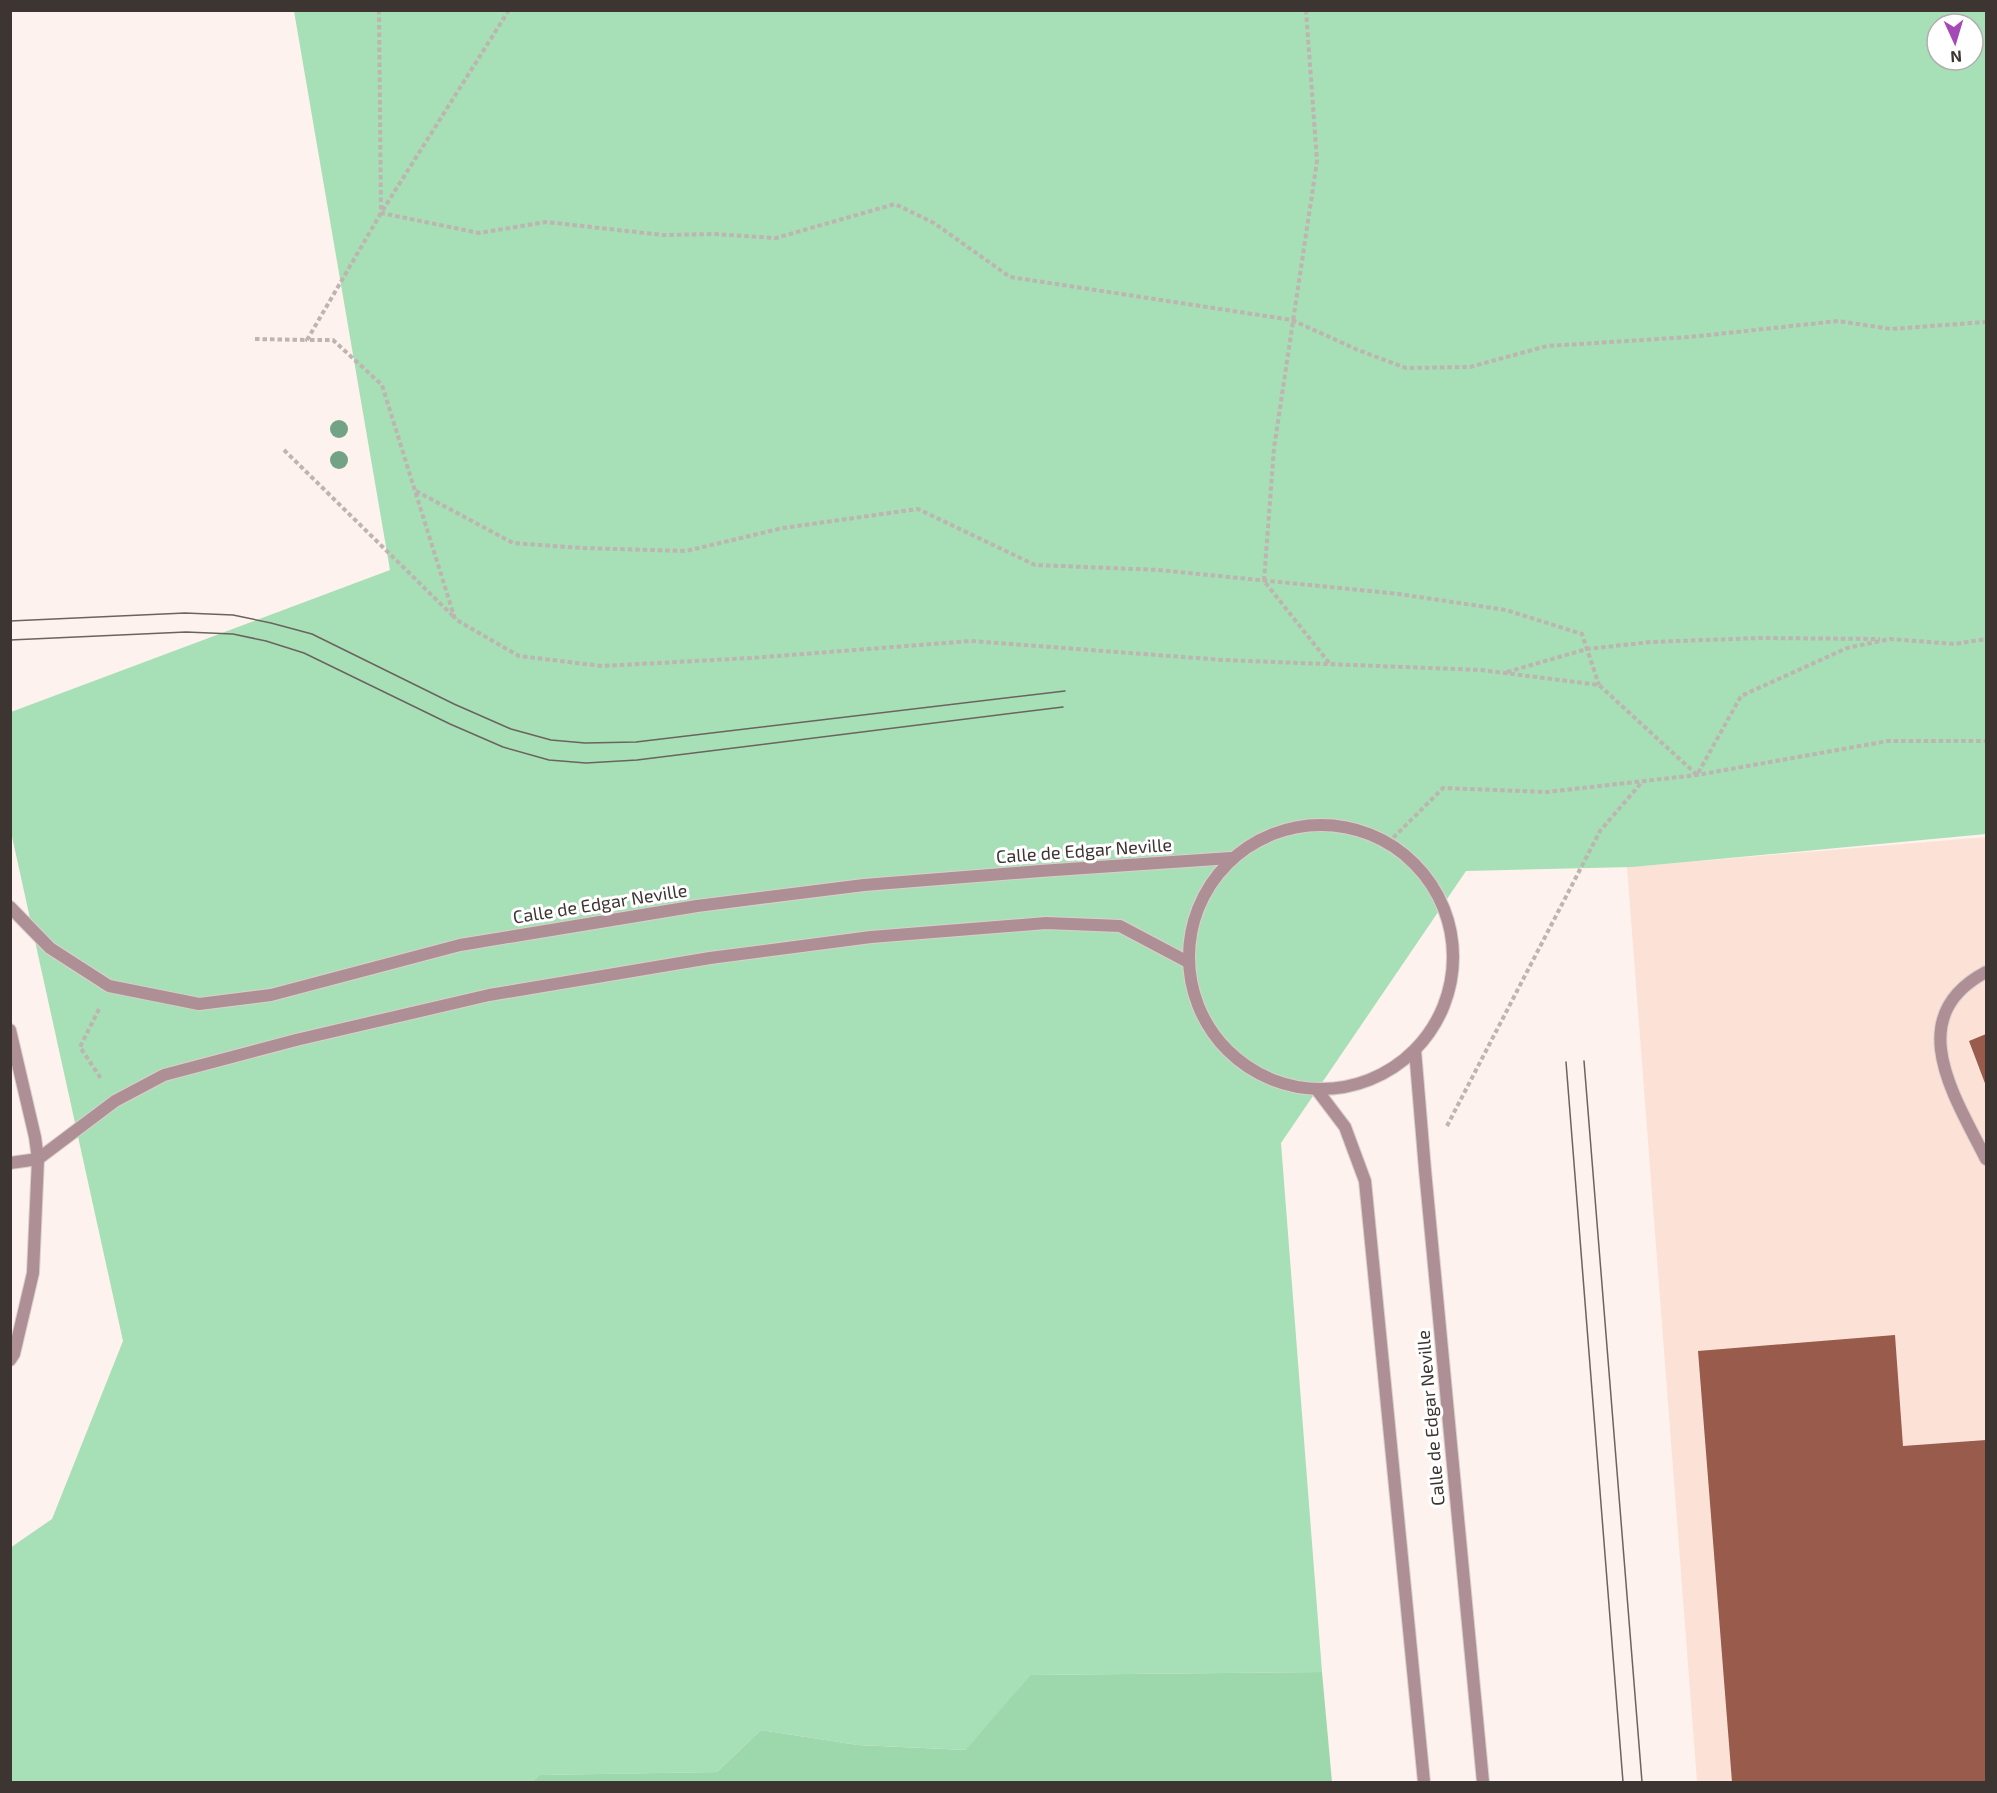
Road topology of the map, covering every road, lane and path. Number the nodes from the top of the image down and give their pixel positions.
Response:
1 (379, 10) edge
2 (509, 10) edge
3 (1306, 10) edge
4 (381, 213) junction
5 (1292, 320) junction
6 (1986, 322) edge
7 (255, 339) dead end
8 (307, 340) junction
9 (284, 450) dead end
10 (415, 490) junction
11 (1264, 580) junction
12 (455, 619) junction
13 (1890, 639) junction
14 (1986, 639) edge
15 (1587, 650) junction
16 (1330, 665) junction
17 (1505, 673) dead end
18 (1599, 685) junction
19 (1986, 741) edge
20 (1697, 775) junction
21 (1642, 781) junction
22 (1388, 843) junction
23 (1231, 858) junction
24 (10, 907) edge
25 (1188, 962) junction
26 (1986, 972) edge
27 (110, 986) junction
28 (10, 1029) edge
29 (1415, 1050) junction
30 (14, 1059) edge
31 (1317, 1090) junction
32 (115, 1101) junction
33 (1446, 1128) dead end
34 (38, 1159) junction
35 (1986, 1159) edge
36 (10, 1163) edge
37 (10, 1360) edge
38 (1424, 1782) edge
39 (1483, 1782) edge

1 - 4 path
2 - 4 path
3 - 5 path
4 - 5 path
4 - 8 path
5 - 6 path
5 - 11 path
7 - 8 path
8 - 10 path
9 - 12 path
10 - 11 path
10 - 12 path
11 - 15 path
11 - 16 path
12 - 16 path
13 - 14 path
13 - 15 path
13 - 20 path
15 - 17 path
15 - 18 path
16 - 18 path
18 - 20 path
19 - 20 path
20 - 21 path
21 - 22 path
21 - 33 path
22 - 23 street
22 - 29 street
23 - 25 street
23 - 27 street, Calle de Edgar Neville
24 - 27 street, Calle de Edgar Neville
25 - 31 street
25 - 32 street
26 - 35 street
27 - 32 path
28 - 30 street
29 - 31 street
29 - 39 street, Calle de Edgar Neville
30 - 34 street
31 - 38 street
32 - 34 street
34 - 36 street
34 - 37 street

